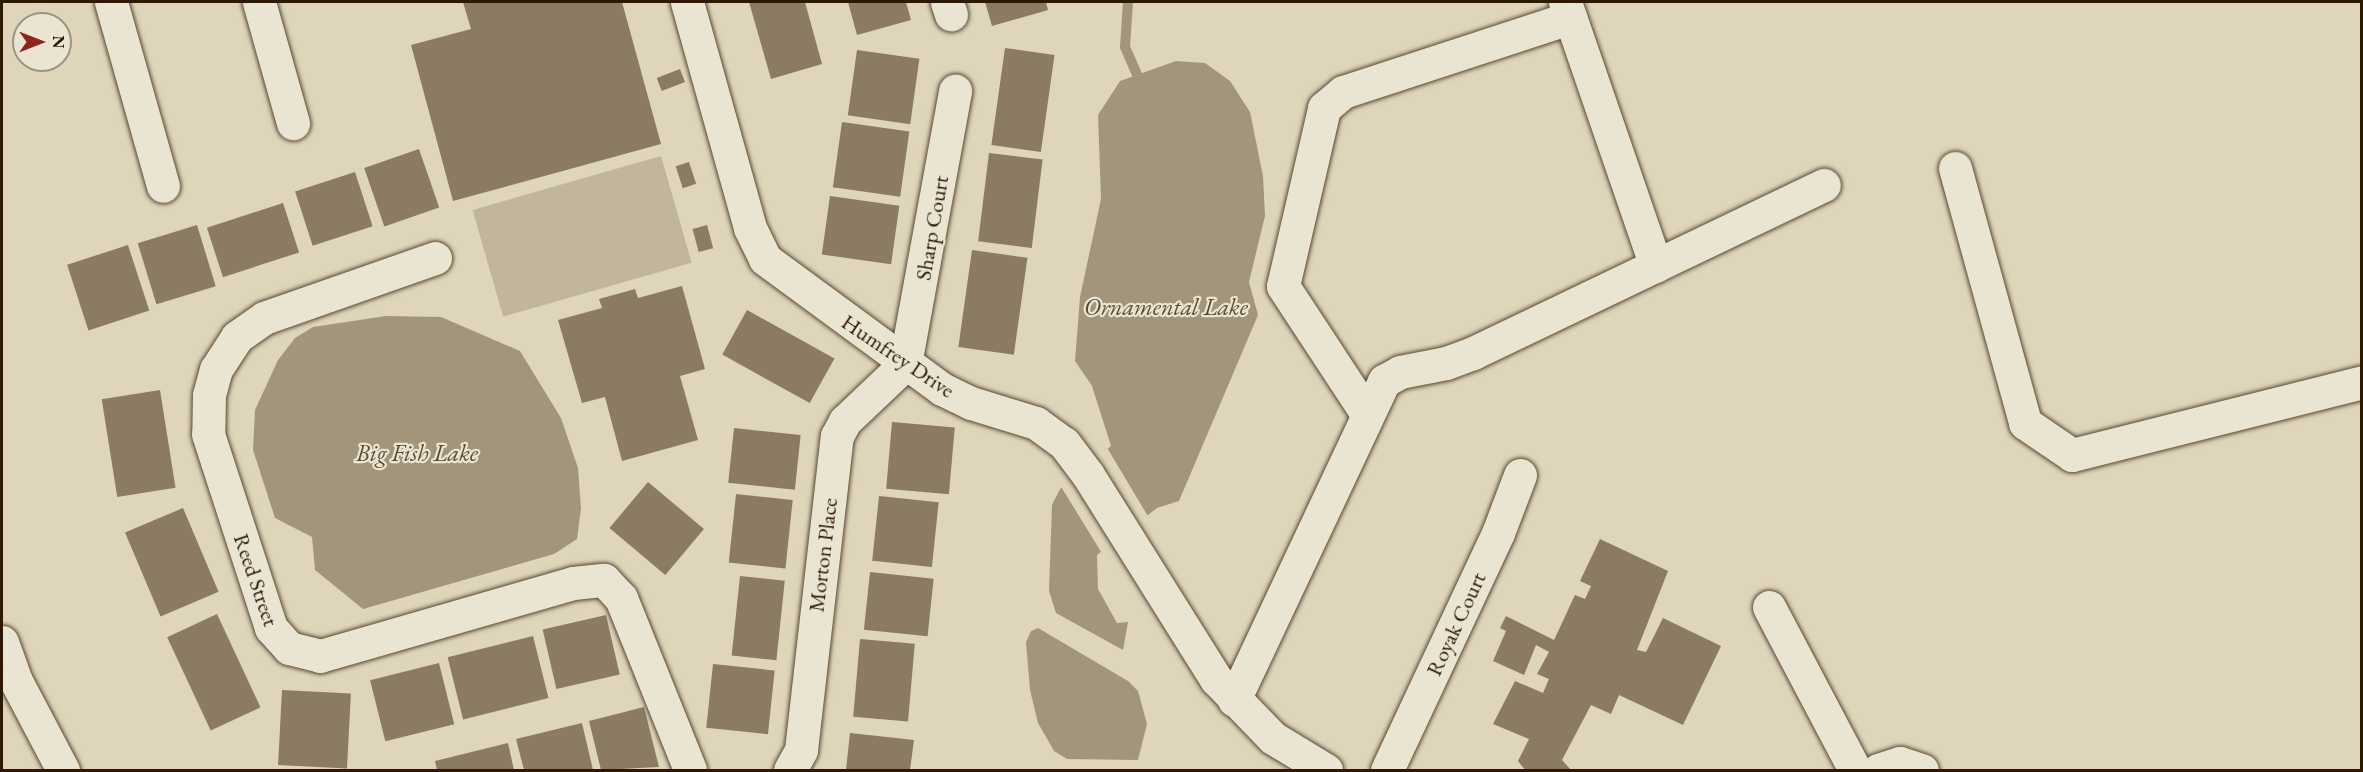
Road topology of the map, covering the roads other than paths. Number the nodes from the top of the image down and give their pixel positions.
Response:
1 (111, 2) edge
2 (259, 2) edge
3 (687, 2) edge
4 (1567, 10) edge
5 (955, 91) dead end
6 (293, 123) dead end
7 (1955, 168) dead end
8 (1824, 185) dead end
9 (163, 186) dead end
10 (435, 258) dead end
11 (1656, 266) junction
12 (905, 364) junction
13 (2361, 382) edge
14 (1367, 414) junction
15 (1520, 475) dead end
16 (1769, 607) dead end
17 (2, 642) edge
18 (1234, 700) junction
19 (1285, 761) edge
20 (63, 771) edge
21 (690, 771) edge
22 (790, 771) edge
23 (1326, 771) edge
24 (1387, 771) edge
25 (1856, 771) edge
26 (1878, 771) edge
27 (1922, 771) edge

1 - 9 street
2 - 6 street
3 - 12 street, Humfrey Drive
4 - 11 street
4 - 14 street
5 - 12 street, Sharp Court
7 - 13 street
8 - 11 street
10 - 21 street, Reed Street
11 - 14 street
12 - 18 street, Humfrey Drive
12 - 22 street, Morton Place
14 - 18 street
15 - 24 street, Royak Court
16 - 25 street
17 - 20 street
18 - 19 street, Humfrey Drive
19 - 23 street, Humfrey Drive
26 - 27 street

